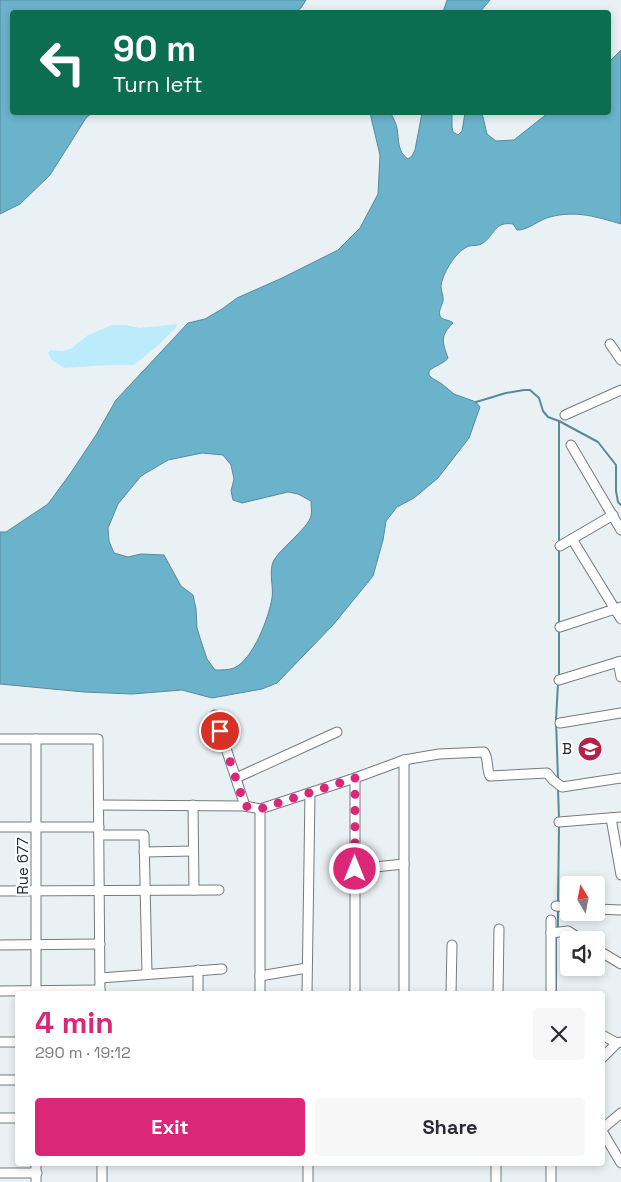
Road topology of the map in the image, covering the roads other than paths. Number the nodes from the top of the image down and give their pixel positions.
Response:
1 (610, 344) dead end
2 (621, 360) edge
3 (621, 390) edge
4 (565, 415) dead end
5 (571, 445) dead end
6 (612, 515) junction
7 (621, 530) edge
8 (572, 539) junction
9 (560, 546) dead end
10 (618, 608) edge
11 (621, 619) edge
12 (560, 627) dead end
13 (620, 661) edge
14 (621, 677) edge
15 (559, 680) dead end
16 (621, 713) edge
17 (215, 715) dead end
18 (560, 723) dead end
19 (337, 732) dead end
20 (0, 739) edge
21 (36, 739) junction
22 (404, 760) junction
23 (236, 778) junction
24 (355, 778) junction
25 (621, 778) edge
26 (310, 793) junction
27 (99, 805) junction
28 (193, 806) junction
29 (245, 806) junction
30 (260, 809) junction
31 (616, 818) edge
32 (559, 822) dead end
33 (0, 827) edge
34 (36, 827) junction
35 (99, 831) junction
36 (193, 851) junction
37 (144, 852) junction
38 (404, 864) junction
39 (355, 869) junction
40 (621, 875) edge
41 (99, 890) junction
42 (145, 890) junction
43 (194, 890) junction
44 (219, 890) dead end
45 (0, 891) edge
46 (36, 891) junction
47 (556, 906) dead end
48 (560, 906) edge
49 (605, 909) edge
50 (621, 910) edge
51 (552, 920) dead end
52 (499, 929) dead end
53 (560, 931) edge
54 (551, 932) junction
55 (36, 944) junction
56 (100, 944) junction
57 (0, 945) edge
58 (452, 945) dead end
59 (605, 954) edge
60 (621, 964) edge
61 (308, 968) junction
62 (198, 970) junction
63 (222, 970) dead end
64 (147, 974) junction
65 (260, 976) junction
66 (100, 978) junction
67 (0, 991) edge
68 (15, 991) edge
69 (36, 991) edge
70 (100, 991) edge
71 (198, 991) edge
72 (260, 991) edge
73 (307, 991) edge
74 (355, 991) edge
75 (404, 991) edge
76 (451, 991) edge
77 (498, 991) edge
78 (552, 991) edge
79 (605, 1036) edge
80 (0, 1042) edge
81 (15, 1042) edge
82 (619, 1042) edge
83 (605, 1055) edge
84 (0, 1080) edge
85 (15, 1080) edge
86 (621, 1113) edge
87 (0, 1118) edge
88 (15, 1118) edge
89 (605, 1127) edge
90 (605, 1135) edge
91 (621, 1163) edge
92 (102, 1166) edge
93 (308, 1166) edge
94 (496, 1166) edge
95 (555, 1166) edge
96 (0, 1172) edge
97 (36, 1173) edge
98 (102, 1182) edge
99 (308, 1182) edge
100 (496, 1182) edge
101 (551, 1182) edge

1 - 2 street
3 - 4 street
5 - 6 street
6 - 7 street
6 - 8 street
8 - 9 street
8 - 10 street
10 - 11 street
10 - 12 street
13 - 14 street
13 - 15 street
16 - 18 street
17 - 23 street
19 - 23 street
20 - 21 street
21 - 27 street
21 - 34 street, Rue 677
22 - 24 street
22 - 25 street
22 - 38 street
23 - 29 street
24 - 26 street
24 - 39 street
26 - 30 street
26 - 61 street
27 - 28 street
27 - 35 street
28 - 29 street
28 - 36 street
29 - 30 street
30 - 65 street
31 - 32 street
31 - 40 street
33 - 34 street
34 - 35 street
34 - 46 street, Rue 677
35 - 37 street
35 - 41 street
36 - 37 street
36 - 43 street
37 - 42 street
38 - 39 street
38 - 75 street
39 - 74 street
41 - 42 street
41 - 46 street
41 - 56 street
42 - 43 street
42 - 64 street
43 - 44 street
45 - 46 street
46 - 55 street, Rue 677
47 - 48 street
49 - 50 street
51 - 54 street
52 - 77 street
53 - 54 street
54 - 78 street
55 - 56 street
55 - 57 street
55 - 69 street, Rue 677
56 - 66 street
58 - 76 street
59 - 60 street
61 - 65 street
61 - 73 street
62 - 63 street
62 - 64 street
62 - 71 street
64 - 66 street
65 - 72 street
66 - 70 street
67 - 68 street
79 - 82 street
80 - 81 street
82 - 83 street
84 - 85 street
86 - 89 street
87 - 88 street
90 - 91 street
92 - 98 street
93 - 99 street
94 - 100 street
95 - 101 street
96 - 97 street

